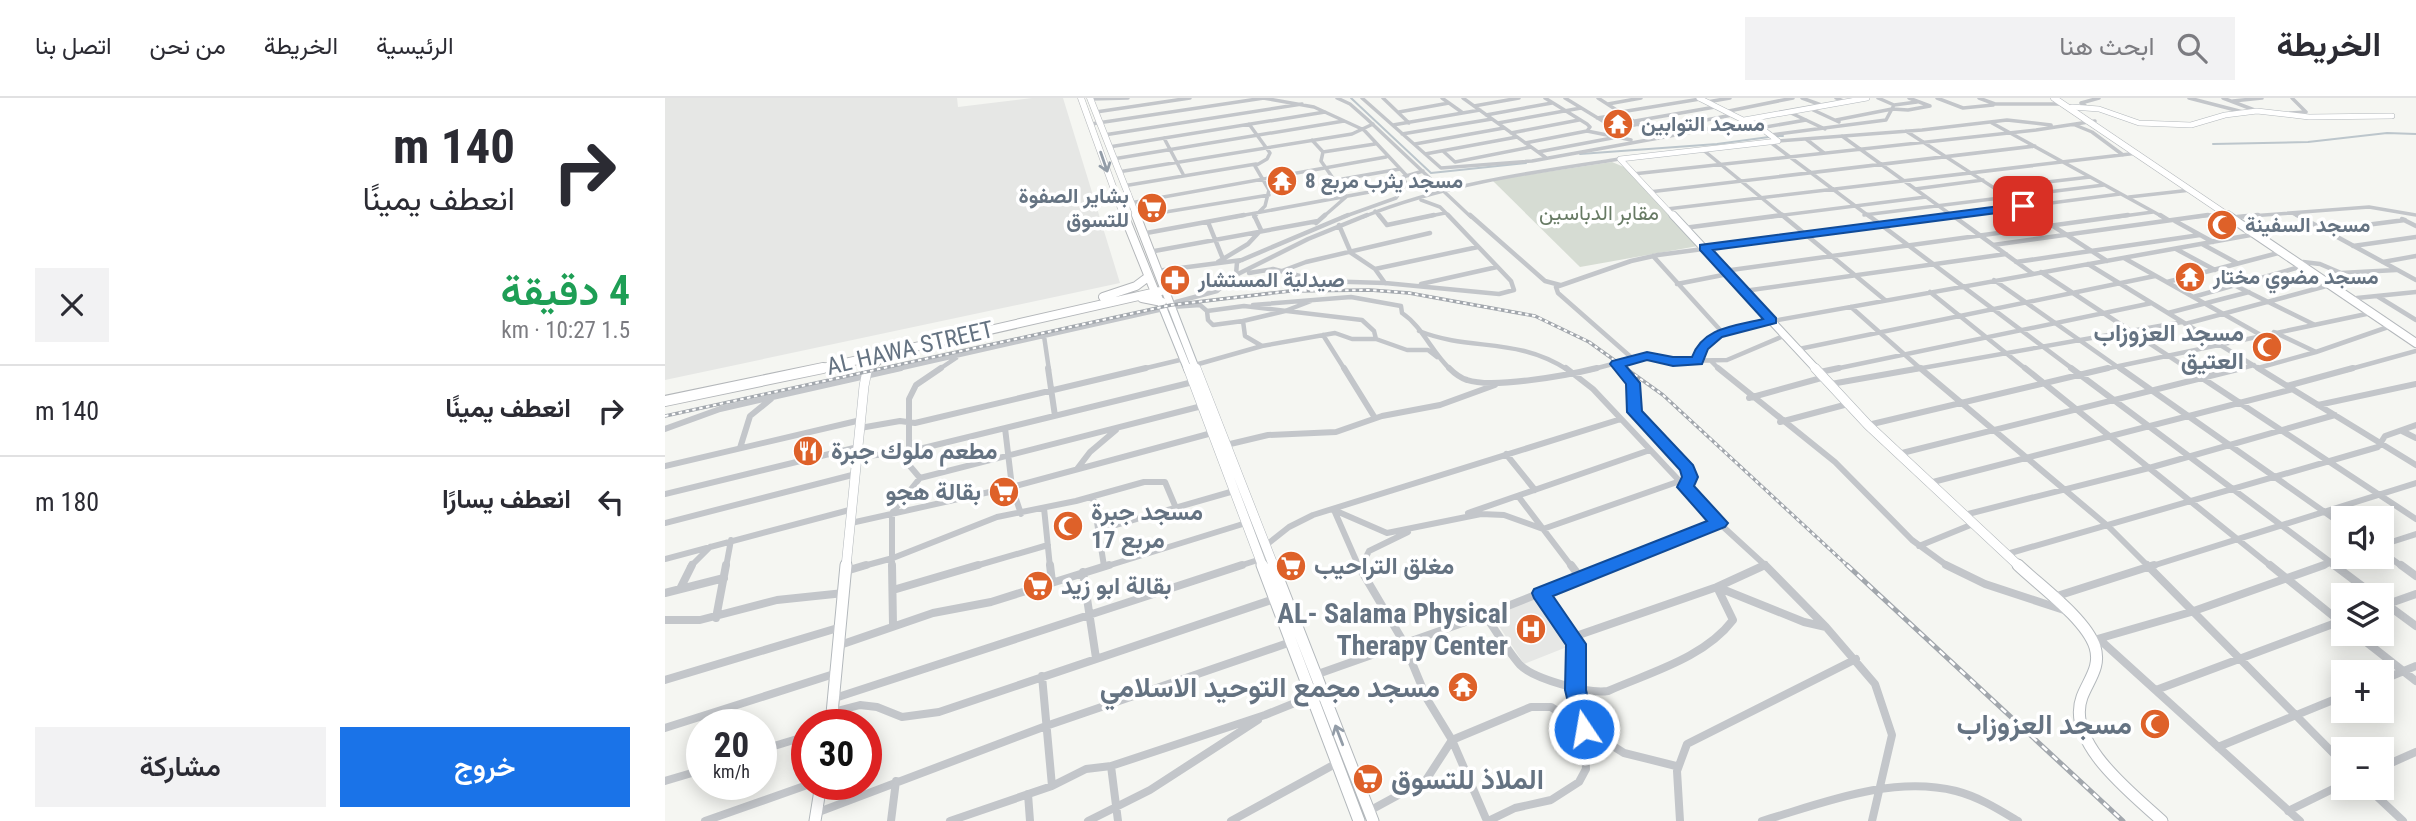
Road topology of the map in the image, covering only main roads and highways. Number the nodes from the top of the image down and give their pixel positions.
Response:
1 (1081, 98) edge
2 (2054, 98) edge
3 (1091, 99) edge
4 (2061, 101) edge
5 (2094, 121) junction
6 (2303, 264) junction
7 (1157, 286) junction
8 (1129, 298) junction
9 (1167, 305) road end
10 (2404, 333) junction
11 (2416, 341) edge
12 (665, 394) edge
13 (665, 401) edge

1 -> 7 highway
2 - 4 main road
3 - 7 highway
4 - 5 main road
4 - 5 main road
5 - 6 main road
5 - 6 main road
6 - 10 main road
6 - 10 main road
7 - 8 highway, AL HAWA STREET
7 - 12 highway, AL HAWA STREET
8 - 9 highway
8 - 13 highway, AL HAWA STREET
10 - 11 main road

